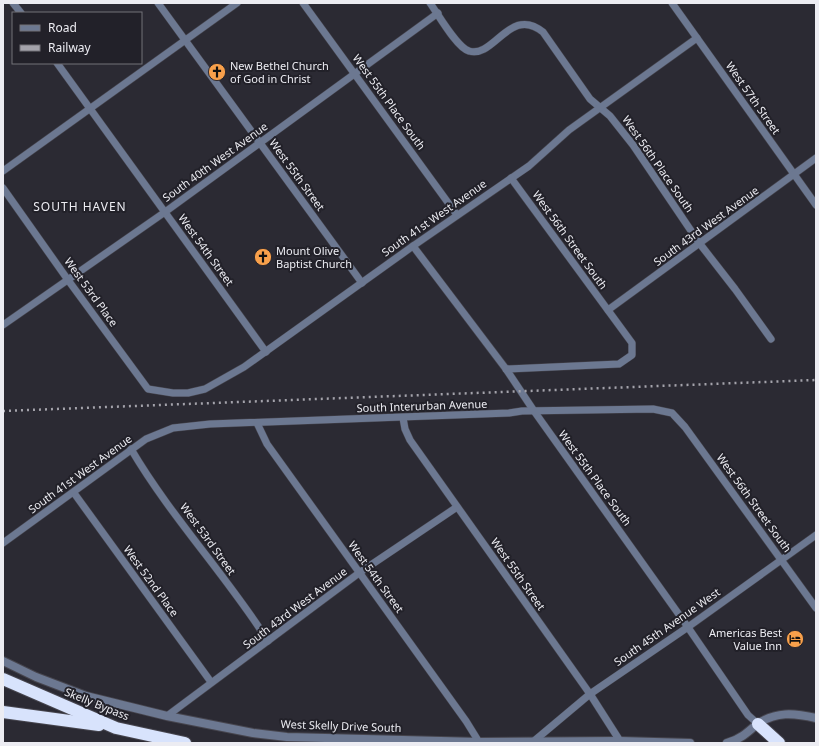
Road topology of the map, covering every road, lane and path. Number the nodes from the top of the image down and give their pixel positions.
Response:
1 (13, 3) edge
2 (158, 3) edge
3 (237, 3) edge
4 (303, 3) edge
5 (430, 3) edge
6 (672, 3) edge
7 (20, 12) edge
8 (438, 13) junction
9 (697, 38) junction
10 (185, 40) junction
11 (58, 64) edge
12 (355, 74) junction
13 (90, 108) junction
14 (599, 108) junction
15 (259, 143) junction
16 (816, 158) edge
17 (3, 171) edge
18 (794, 174) junction
19 (511, 178) junction
20 (3, 188) edge
21 (816, 205) edge
22 (165, 212) junction
23 (457, 215) junction
24 (700, 244) junction
25 (413, 246) junction
26 (68, 280) junction
27 (362, 283) junction
28 (608, 310) junction
29 (3, 325) edge
30 (771, 339) dead end
31 (266, 352) junction
32 (506, 369) junction
33 (173, 393) joint
34 (534, 411) junction
35 (672, 413) joint
36 (403, 418) junction
37 (257, 423) junction
38 (173, 428) joint
39 (131, 449) junction
40 (74, 493) junction
41 (457, 507) junction
42 (816, 535) edge
43 (3, 543) edge
44 (781, 560) junction
45 (359, 573) junction
46 (816, 608) edge
47 (688, 628) junction
48 (268, 641) junction
49 (3, 661) edge
50 (3, 679) edge
51 (211, 682) junction
52 (590, 694) junction
53 (3, 712) edge
54 (167, 716) junction
55 (816, 718) edge
56 (758, 724) junction
57 (116, 728) junction
58 (534, 741) junction
59 (620, 741) junction
60 (479, 742) junction
61 (185, 743) edge
62 (690, 743) edge
63 (727, 743) edge
64 (779, 743) edge

1 - 7 street
2 - 10 street, West 55th Street
3 - 10 street
4 - 12 street, West 55th Place South
5 - 8 street
6 - 9 street, West 57th Street
8 - 12 street, South 40th West Avenue
8 - 14 street, West 56th Place South
9 - 14 street, South 41st West Avenue
9 - 18 street, West 57th Street
10 - 13 street
10 - 15 street, West 55th Street
11 - 13 street, West 54th Street
12 - 15 street, South 40th West Avenue
12 - 23 street, West 55th Place South
13 - 17 street
13 - 22 street, West 54th Street
14 - 19 street, South 41st West Avenue
14 - 24 street, West 56th Place South
15 - 22 street, South 40th West Avenue
15 - 27 street, West 55th Street
16 - 18 street, South 43rd West Avenue
18 - 21 street, West 57th Street
18 - 24 street, South 43rd West Avenue
19 - 23 street, South 41st West Avenue
19 - 28 street, West 56th Street South
20 - 26 street, West 53rd Place
22 - 26 street, South 40th West Avenue
22 - 31 street, West 54th Street
23 - 25 street, South 41st West Avenue
24 - 28 street, South 43rd West Avenue
24 - 30 street, West 56th Place South
25 - 27 street, South 41st West Avenue
25 - 32 street, West 55th Place South
26 - 29 street, South 40th West Avenue
26 - 33 street, West 53rd Place
27 - 31 street, South 41st West Avenue
28 - 32 street, West 56th Street South
31 - 33 street, South 41st West Avenue
32 - 34 street, West 55th Place South
34 - 35 street, South Interurban Avenue
34 - 36 street, South Interurban Avenue
34 - 47 street, West 55th Place South
35 - 44 street, West 56th Street South
36 - 37 street, South Interurban Avenue
36 - 41 street, West 55th Street
37 - 38 street, South Interurban Avenue
37 - 45 street, West 54th Street
38 - 39 street, South 41st West Avenue
39 - 40 street, South 41st West Avenue
39 - 48 street, West 53rd Street
40 - 43 street, South 41st West Avenue
40 - 51 street, West 52nd Place
41 - 45 street, South 43rd West Avenue
41 - 52 street, West 55th Street
42 - 44 street, South 45th Avenue West
44 - 46 street, West 56th Street South
44 - 47 street, South 45th Avenue West
45 - 48 street, South 43rd West Avenue
45 - 60 street, West 54th Street
47 - 52 street, South 45th Avenue West
47 - 56 street, West 55th Place South
48 - 51 street, South 43rd West Avenue
49 - 54 street, West Skelly Drive South
50 - 57 highway, Skelly Bypass
51 - 54 street, South 43rd West Avenue
52 - 58 street, South 45th Avenue West
52 - 59 street, West 55th Street
53 - 57 highway
54 - 60 street, West Skelly Drive South
55 - 56 street
56 - 63 street
56 - 64 highway
57 - 61 highway, Skelly Bypass
58 - 59 street, West Skelly Drive South
58 - 60 street, West Skelly Drive South
59 - 62 street, West Skelly Drive South

